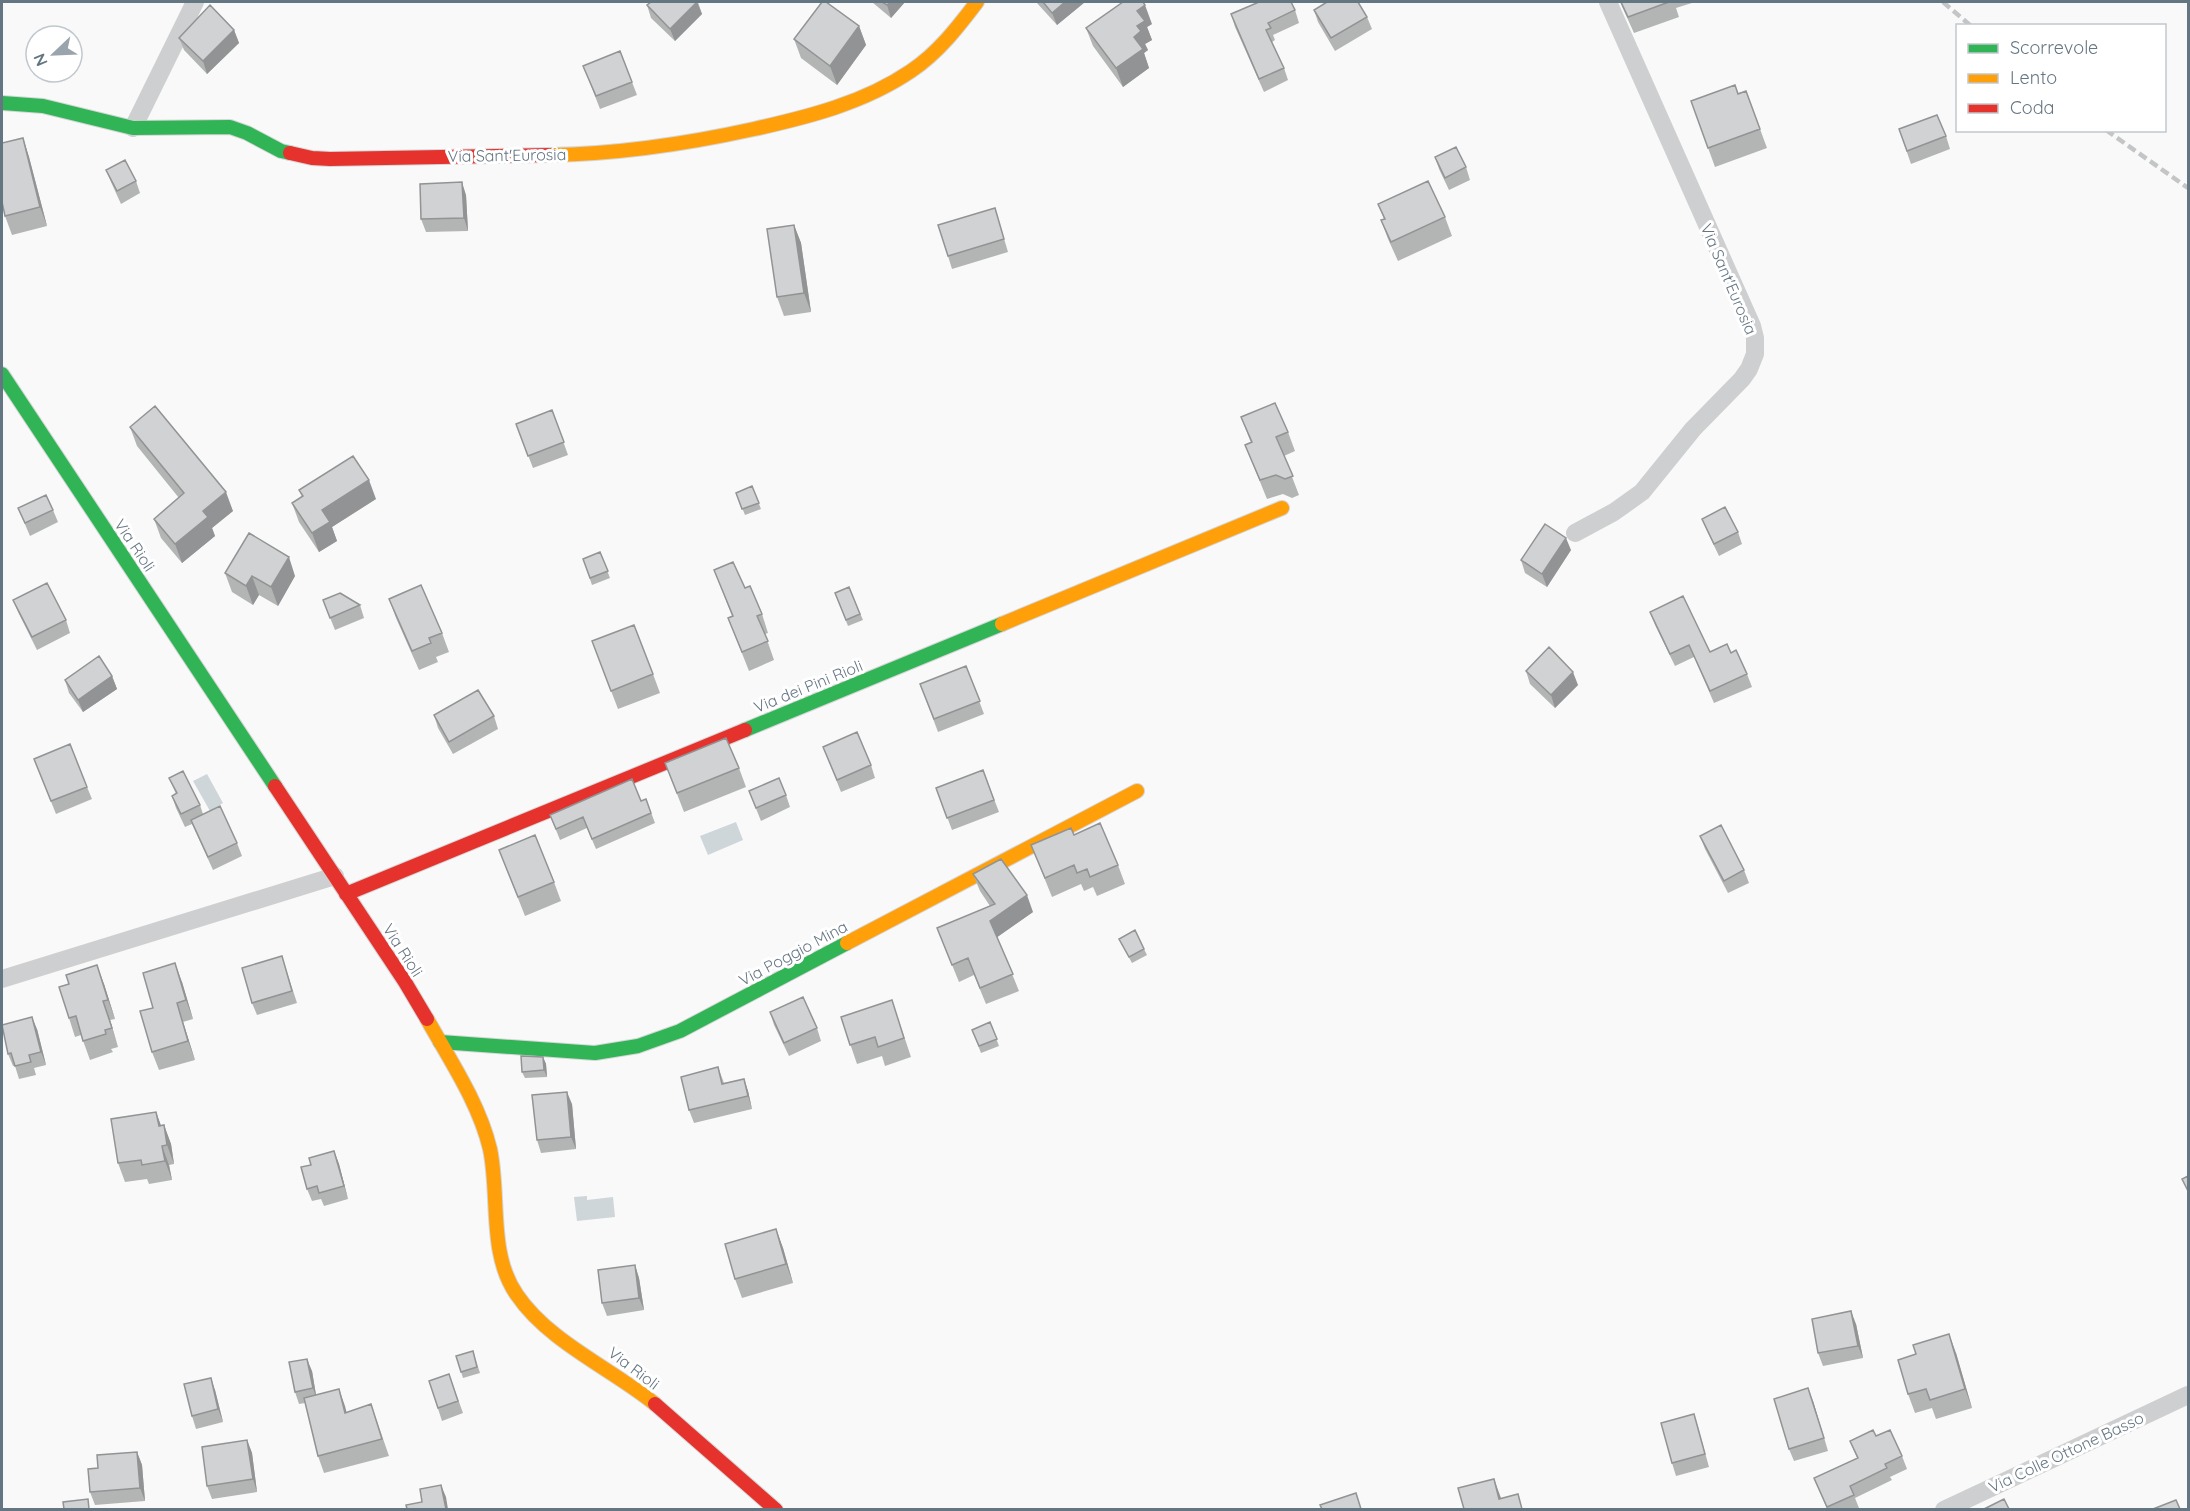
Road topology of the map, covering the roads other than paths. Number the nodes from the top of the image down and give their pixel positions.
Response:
1 (195, 2) edge
2 (977, 2) edge
3 (1608, 2) edge
4 (2, 103) edge
5 (133, 128) junction
6 (2, 374) edge
7 (1282, 508) dead end
8 (1575, 533) dead end
9 (1137, 790) dead end
10 (335, 876) junction
11 (346, 894) junction
12 (2, 979) edge
13 (440, 1042) junction
14 (2188, 1395) edge
15 (776, 1509) edge
16 (1944, 1509) edge

1 - 5 street
2 - 5 street, Via Sant'Eurosia
3 - 8 street, Via Sant'Eurosia
4 - 5 street, Via Sant'Eurosia
6 - 10 street, Via Rioli
7 - 11 street, Via dei Pini Rioli
9 - 13 street, Via Poggio Mina
10 - 11 street, Via Rioli
10 - 12 street
11 - 13 street, Via Rioli
13 - 15 street, Via Rioli
14 - 16 street, Via Colle Ottone Basso

